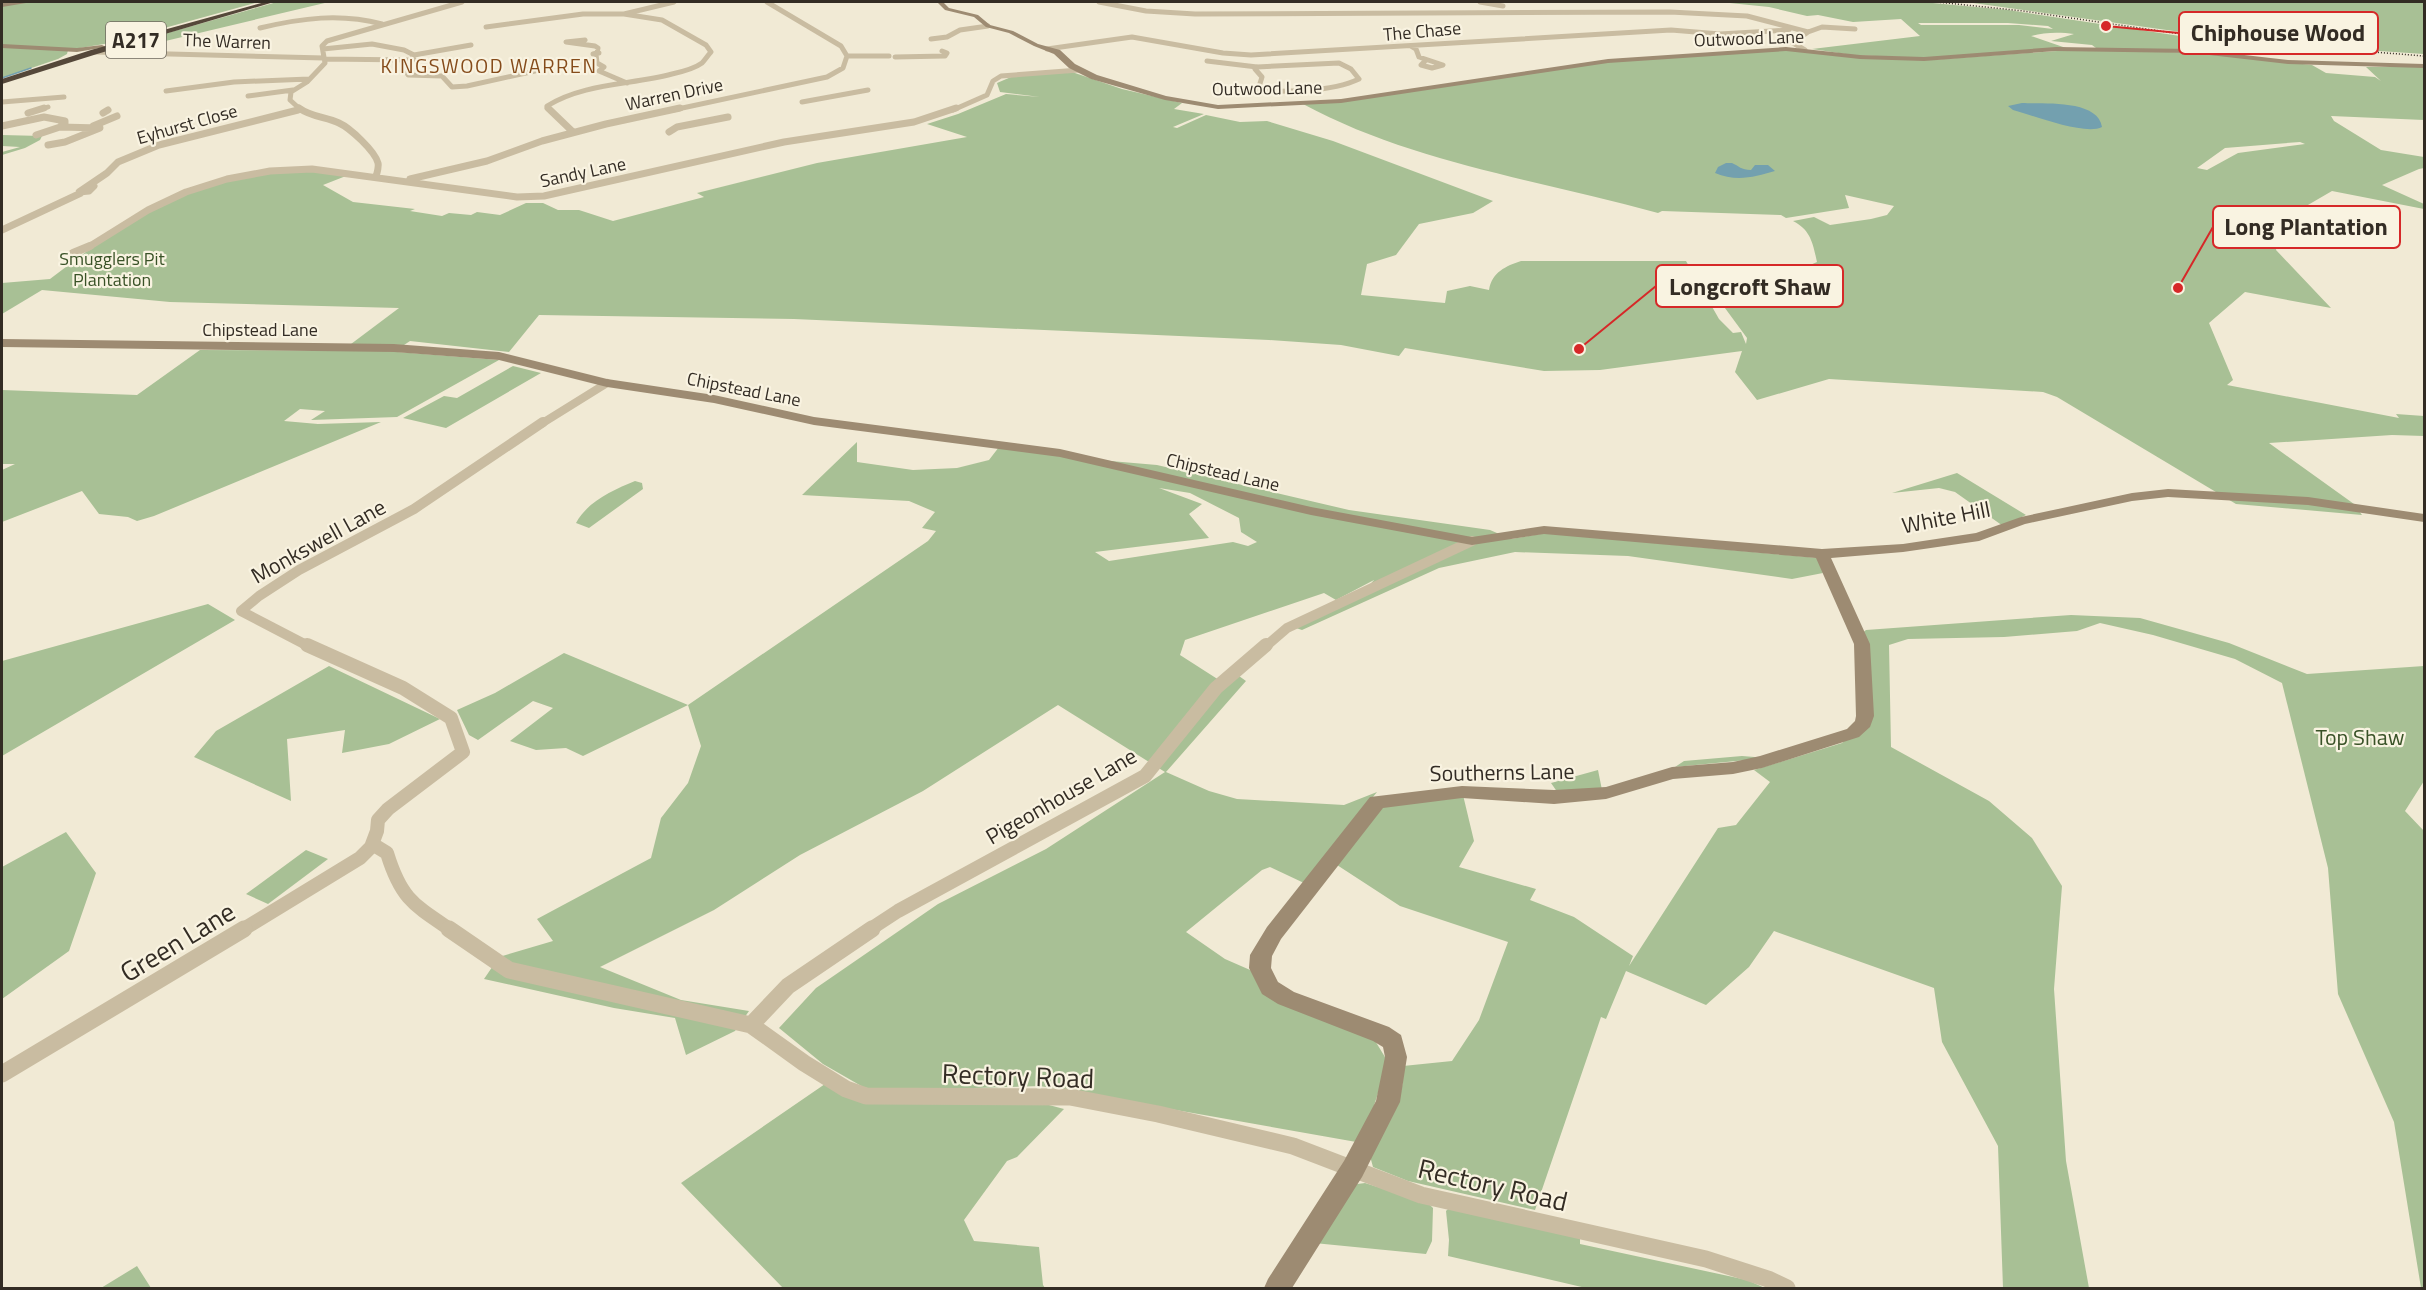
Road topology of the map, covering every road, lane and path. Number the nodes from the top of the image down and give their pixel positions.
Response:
1 (29, 2) edge
2 (263, 2) edge
3 (271, 2) edge
4 (462, 2) edge
5 (674, 2) edge
6 (767, 2) edge
7 (940, 2) edge
8 (1098, 2) edge
9 (1480, 2) edge
10 (1556, 2) edge
11 (2, 5) edge
12 (1505, 9) junction
13 (1552, 11) junction
14 (624, 14) junction
15 (383, 24) junction
16 (988, 26) junction
17 (486, 27) dead end
18 (260, 28) dead end
19 (1801, 29) junction
20 (1855, 29) dead end
21 (1808, 32) junction
22 (931, 39) dead end
23 (580, 43) dead end
24 (471, 45) dead end
25 (2, 46) edge
26 (1411, 46) junction
27 (323, 49) junction
28 (1047, 49) junction
29 (63, 50) junction
30 (98, 50) junction
31 (1805, 50) junction
32 (942, 51) dead end
33 (1275, 54) junction
34 (847, 56) junction
35 (412, 57) junction
36 (324, 58) junction
37 (59, 60) junction
38 (1426, 60) dead end
39 (1207, 61) dead end
40 (1290, 64) junction
41 (2424, 66) edge
42 (1257, 67) junction
43 (1076, 68) junction
44 (535, 71) dead end
45 (309, 79) junction
46 (2, 81) edge
47 (627, 83) junction
48 (795, 84) junction
49 (293, 90) junction
50 (868, 90) dead end
51 (1258, 90) junction
52 (166, 91) dead end
53 (1230, 91) dead end
54 (248, 96) dead end
55 (833, 96) junction
56 (64, 97) dead end
57 (2, 102) edge
58 (802, 102) dead end
59 (48, 107) dead end
60 (678, 109) junction
61 (108, 110) dead end
62 (298, 110) junction
63 (688, 112) dead end
64 (699, 116) dead end
65 (728, 117) dead end
66 (710, 120) junction
67 (24, 121) junction
68 (2, 126) edge
69 (93, 126) junction
70 (60, 127) junction
71 (573, 132) junction
72 (669, 132) dead end
73 (36, 135) dead end
74 (48, 145) dead end
75 (376, 177) junction
76 (403, 181) junction
77 (2, 230) edge
78 (73, 252) dead end
79 (2, 344) edge
80 (607, 383) junction
81 (2424, 519) edge
82 (1472, 541) junction
83 (1822, 554) junction
84 (374, 845) junction
85 (751, 1026) junction
86 (2, 1074) edge
87 (1353, 1168) junction
88 (1277, 1288) edge
89 (1787, 1288) edge

1 - 11 street
2 - 30 highway, A217
3 - 30 highway, A217
4 - 15 street
5 - 14 street
6 - 34 street
7 - 16 street, Outwood Lane
8 - 12 street
9 - 12 street
10 - 13 street
12 - 13 street
13 - 19 street
14 - 17 street
14 - 47 street
15 - 18 street
15 - 27 street
16 - 22 street
16 - 28 street, Outwood Lane
19 - 21 street
19 - 26 street, The Chase
20 - 21 street
21 - 31 street
23 - 47 street
24 - 35 street
25 - 29 street
26 - 33 street, The Chase
26 - 38 street
27 - 35 street
27 - 36 street
28 - 33 street, The Chase
28 - 43 street, Outwood Lane
29 - 30 street
29 - 37 street
30 - 36 street, The Warren
30 - 37 highway, A217
30 - 46 highway, A217
31 - 41 street, Outwood Lane
31 - 43 street, Outwood Lane
32 - 34 street
33 - 40 street
34 - 48 street, Warren Drive
35 - 36 street, The Warren
35 - 44 street
36 - 45 street
37 - 46 highway, A217
39 - 42 street
40 - 42 street
40 - 51 street
42 - 51 street
43 - 76 street, Sandy Lane
45 - 49 street
45 - 52 street
47 - 71 street
48 - 55 street
48 - 60 street, Warren Drive
49 - 54 street
49 - 62 street
50 - 55 street
51 - 53 street
55 - 58 street
56 - 57 street
59 - 67 street
60 - 63 street
60 - 71 street, Warren Drive
61 - 69 street
62 - 75 street
62 - 77 street, Eyhurst Close
64 - 66 street
65 - 66 street
66 - 72 street
67 - 68 street
67 - 70 street
69 - 70 street
69 - 74 street
70 - 73 street
71 - 76 street, Warren Drive
75 - 76 street, Sandy Lane
75 - 78 street, Sandy Lane
79 - 80 street, Chipstead Lane
80 - 82 street, Chipstead Lane
80 - 84 street, Monkswell Lane
81 - 83 street, White Hill
82 - 83 street, White Hill
82 - 85 street, Pigeonhouse Lane
83 - 87 street, Southerns Lane
84 - 85 street, Rectory Road
84 - 86 street, Green Lane
85 - 87 street, Rectory Road
87 - 88 street
87 - 89 street, Rectory Road

